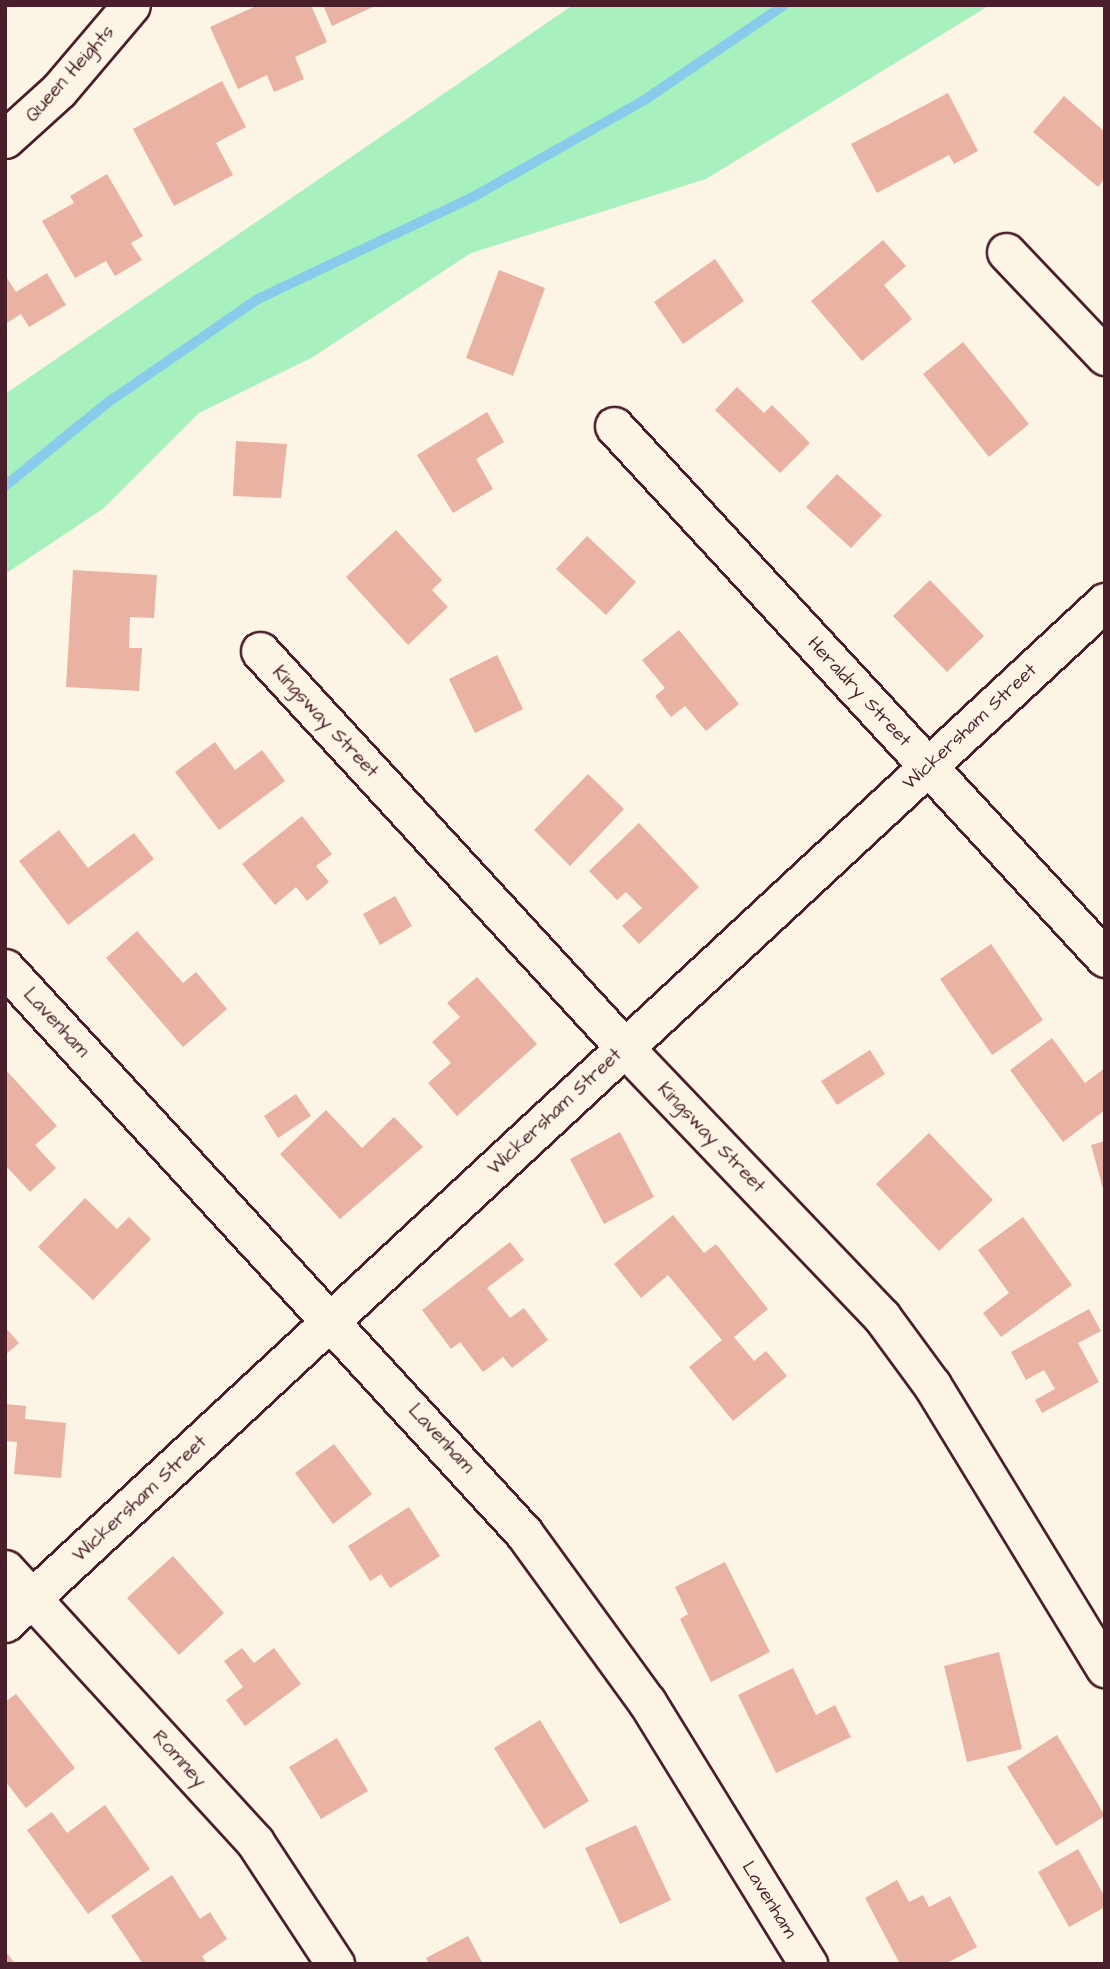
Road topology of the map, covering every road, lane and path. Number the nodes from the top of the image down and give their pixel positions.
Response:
1 (131, 5) edge
2 (5, 139) edge
3 (1006, 252) dead end
4 (1105, 356) edge
5 (614, 426) dead end
6 (1105, 602) edge
7 (260, 651) dead end
8 (928, 766) junction
9 (1105, 958) edge
10 (5, 968) edge
11 (624, 1047) junction
12 (331, 1322) junction
13 (5, 1569) edge
14 (33, 1598) junction
15 (5, 1623) edge
16 (1105, 1668) edge
17 (335, 1964) edge
18 (808, 1964) edge

1 - 2 street, Queen Heights
3 - 4 street
5 - 8 street, Heraldry Street
6 - 8 street, Wickersham Street
7 - 11 street, Kingsway Street
8 - 9 street, Heraldry Street
8 - 11 street, Wickersham Street
10 - 12 street, Lavenham
11 - 12 street, Wickersham Street
11 - 16 street, Kingsway Street
12 - 14 street, Wickersham Street
12 - 18 street, Lavenham
13 - 14 street, Romney
14 - 15 street, Wickersham Street
14 - 17 street, Romney

